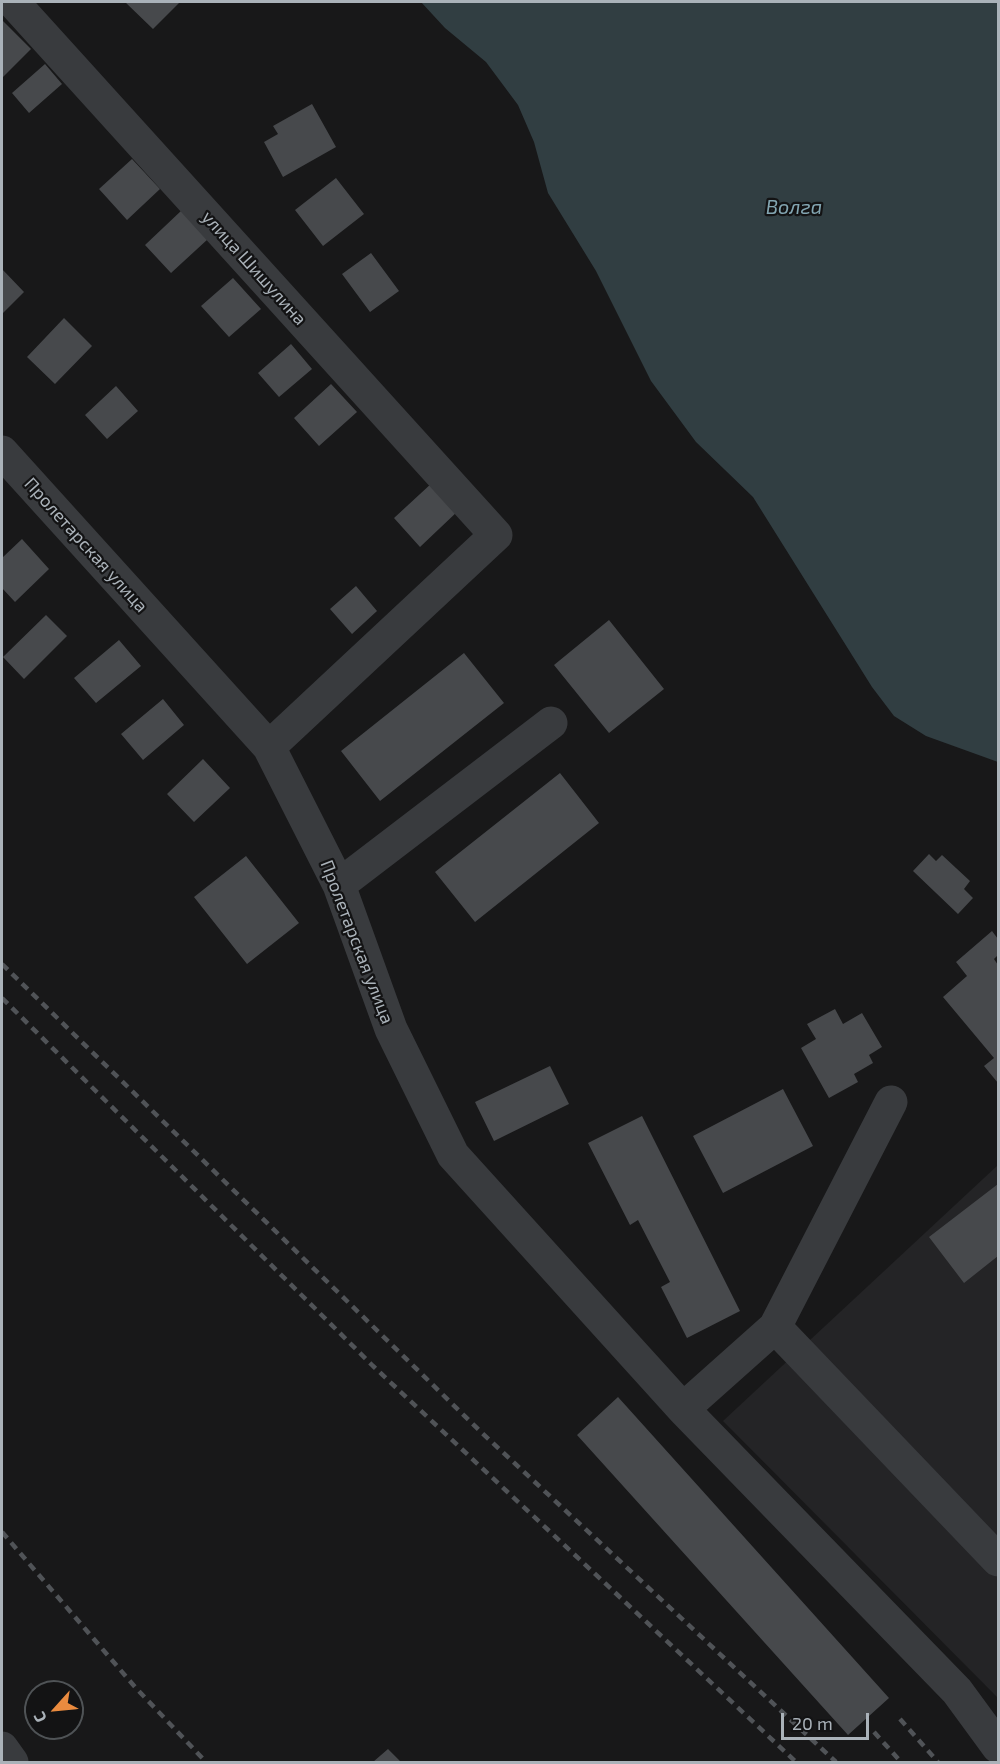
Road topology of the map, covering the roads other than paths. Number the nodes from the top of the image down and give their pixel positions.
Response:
1 (13, 2) edge
2 (2, 452) edge
3 (551, 723) dead end
4 (269, 747) junction
5 (339, 885) junction
6 (891, 1102) dead end
7 (775, 1327) junction
8 (683, 1408) junction
9 (999, 1560) edge
10 (2, 1748) edge
11 (999, 1748) edge
12 (12, 1762) edge

1 - 4 street, улица Шишулина
2 - 4 street, Пролетарская улица
3 - 5 street
4 - 5 street, Пролетарская улица
5 - 8 street, Пролетарская улица
6 - 7 street
7 - 8 street
7 - 9 street
8 - 11 street, Пролетарская улица
10 - 12 street

